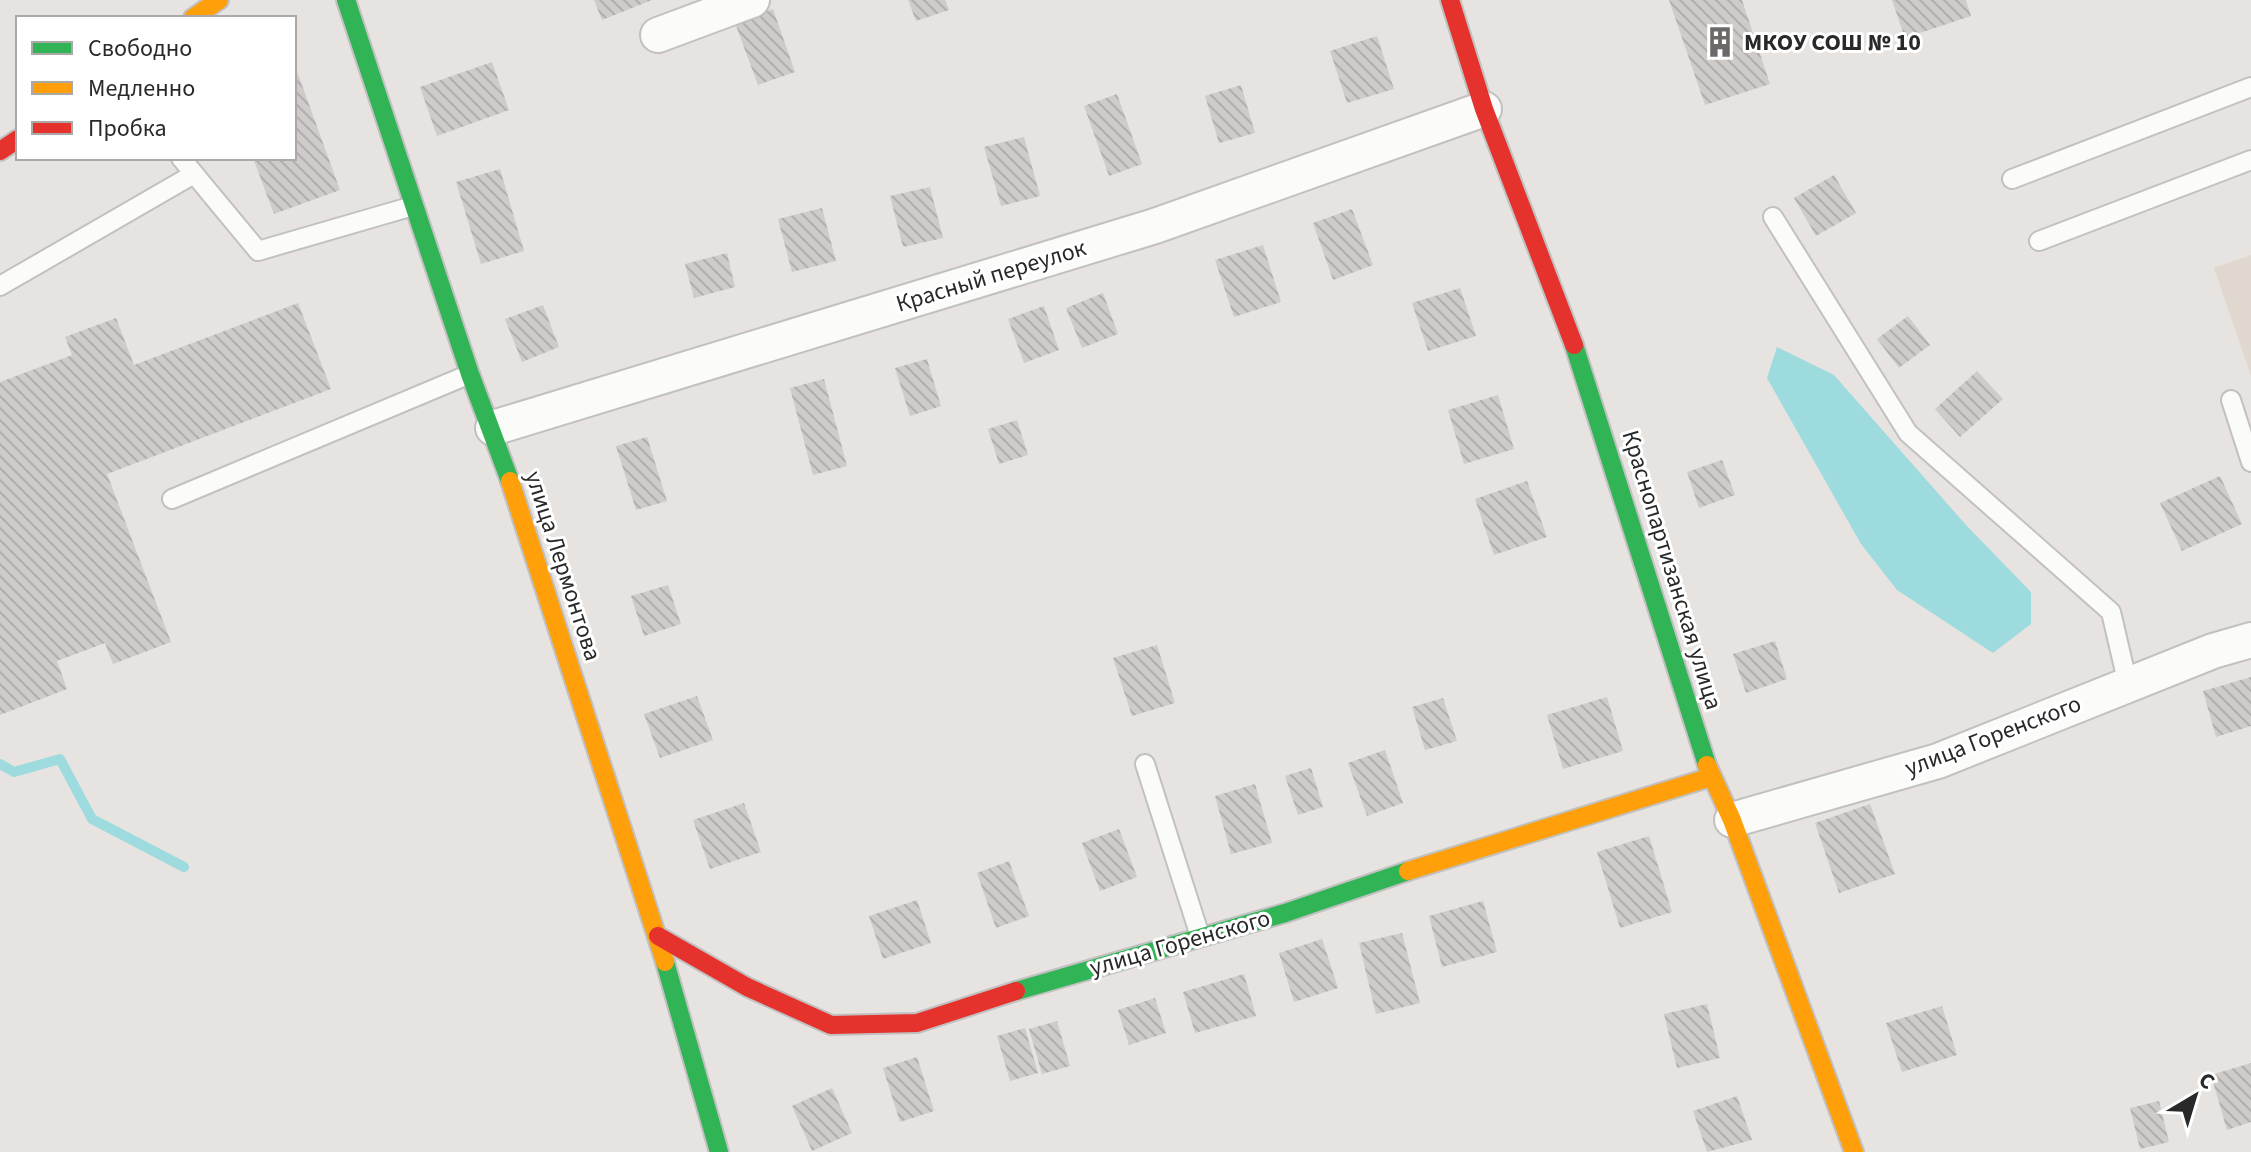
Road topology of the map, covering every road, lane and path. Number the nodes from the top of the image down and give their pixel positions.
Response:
1 (219, 0) edge
2 (346, 0) edge
3 (752, 0) edge
4 (1450, 0) edge
5 (196, 16) edge
6 (658, 35) dead end
7 (2251, 87) edge
8 (1484, 109) junction
9 (183, 160) edge
10 (2251, 160) edge
11 (194, 174) junction
12 (2012, 179) dead end
13 (413, 206) junction
14 (1773, 217) dead end
15 (2039, 241) dead end
16 (0, 286) edge
17 (470, 374) junction
18 (2231, 400) dead end
19 (493, 428) junction
20 (2251, 462) edge
21 (172, 499) dead end
22 (2251, 640) edge
23 (2128, 685) junction
24 (1145, 764) dead end
25 (1711, 777) junction
26 (1732, 820) junction
27 (658, 936) junction
28 (1201, 937) junction
29 (719, 1152) edge
30 (1854, 1152) edge

1 - 5 street
2 - 13 street, улица Лермонтова
3 - 6 street
4 - 8 street, Краснопартизанская улица
7 - 12 lane
8 - 19 street, Красный переулок
8 - 25 street, Краснопартизанская улица
9 - 11 lane
10 - 15 lane
11 - 13 lane
11 - 16 lane
13 - 17 street, улица Лермонтова
14 - 23 lane
17 - 19 street, улица Лермонтова
17 - 21 lane
18 - 20 lane
19 - 27 street, улица Лермонтова
22 - 23 street, улица Горенского
23 - 26 street, улица Горенского
24 - 28 lane
25 - 26 street, Краснопартизанская улица
25 - 28 street, улица Горенского
26 - 30 street, Краснопартизанская улица
27 - 28 street, улица Горенского
27 - 29 street, улица Лермонтова

